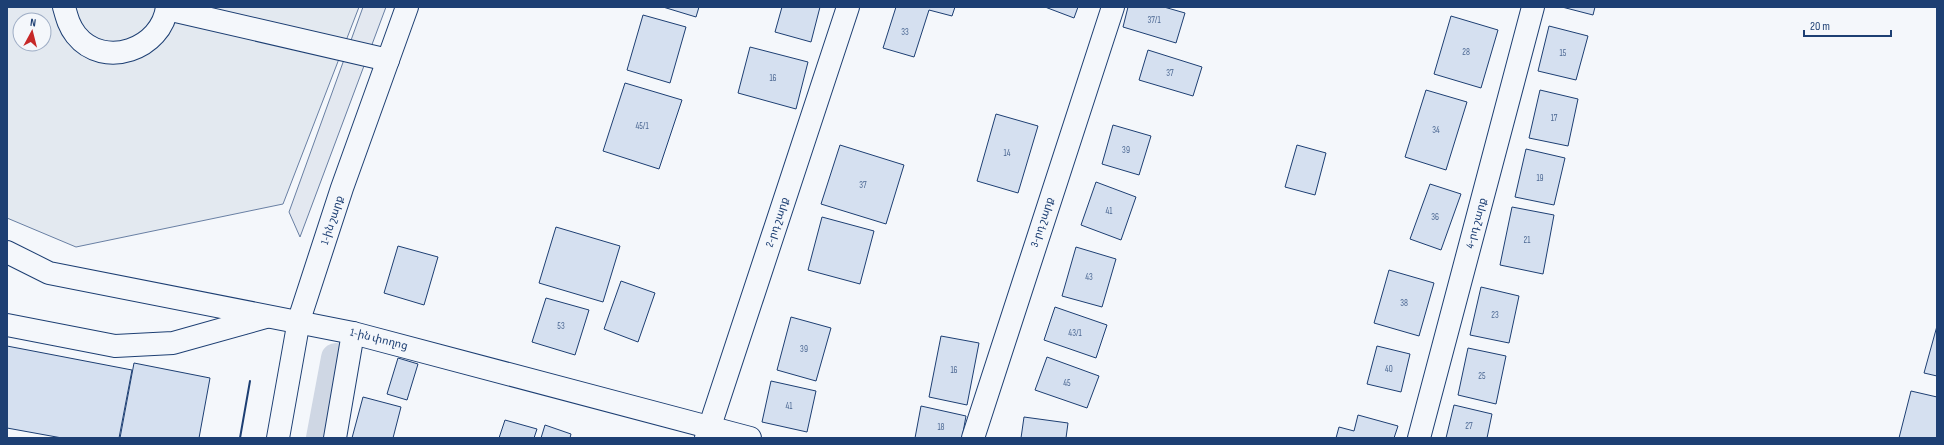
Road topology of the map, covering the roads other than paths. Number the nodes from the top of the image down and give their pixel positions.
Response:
1 (64, 7) edge
2 (407, 7) edge
3 (848, 7) edge
4 (1113, 7) edge
5 (1533, 7) edge
6 (167, 8) edge
7 (388, 60) junction
8 (7, 252) edge
9 (271, 315) junction
10 (298, 320) junction
11 (7, 325) edge
12 (353, 333) junction
13 (707, 433) edge
14 (278, 438) edge
15 (335, 438) edge
16 (750, 438) edge
17 (973, 438) edge
18 (1420, 438) edge

1 - 6 street
2 - 7 street, 1-ին շարք
3 - 13 street, 2-րդ շարք
4 - 17 street, 3-րդ շարք
5 - 18 street, 4-րդ շարք
6 - 7 street
7 - 10 street, 1-ին շարք
8 - 9 street, 1-ին փողոց
9 - 10 street, 1-ին փողոց
9 - 11 street
10 - 12 street, 1-ին փողոց
10 - 14 street, 1-ին շարք
12 - 13 street, 1-ին փողոց
12 - 15 street
13 - 16 street, 1-ին փողոց

